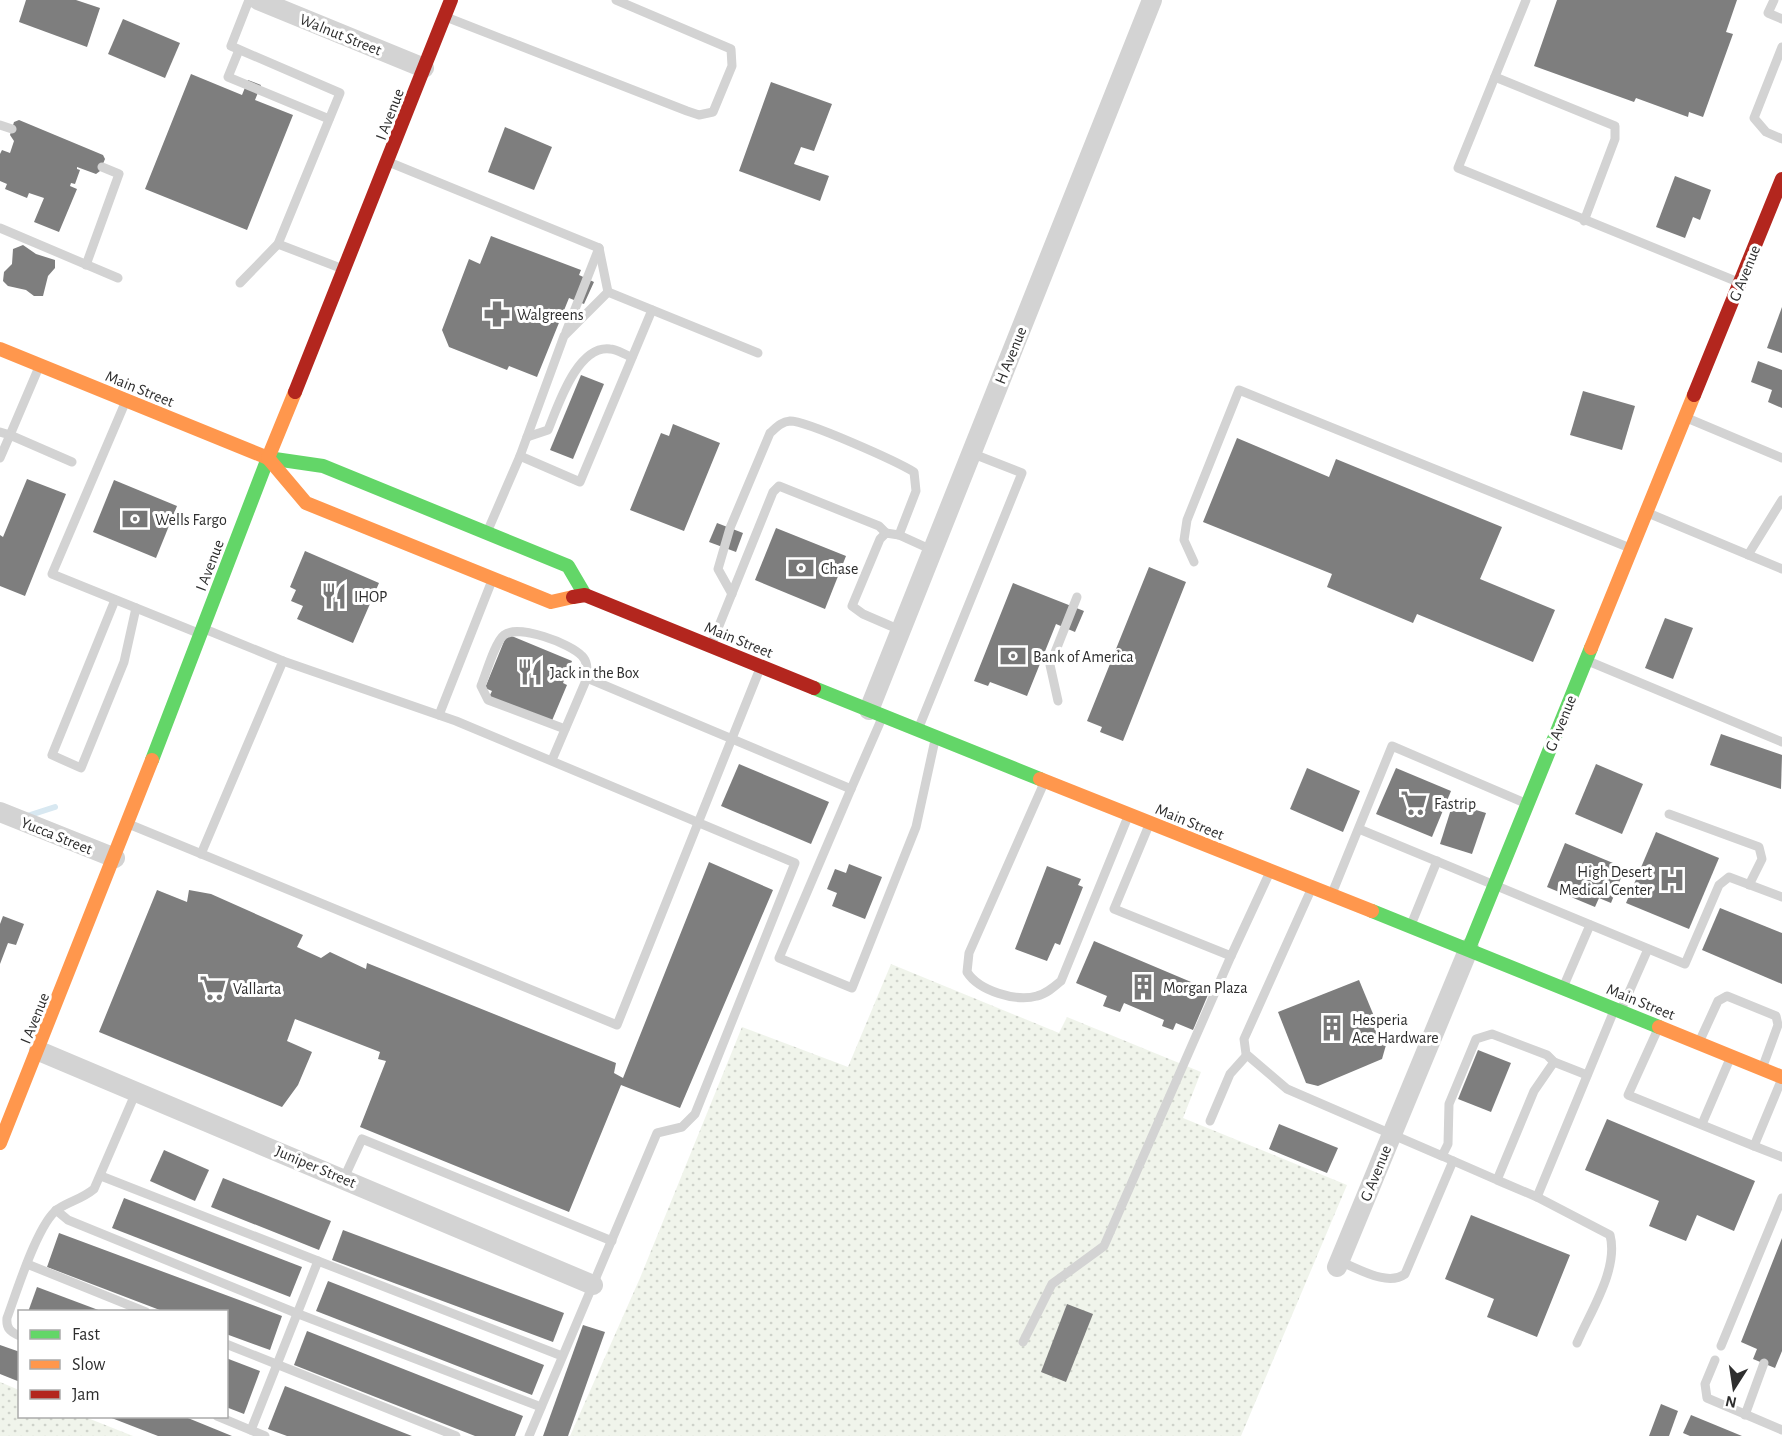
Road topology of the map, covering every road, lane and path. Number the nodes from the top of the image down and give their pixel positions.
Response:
1 (249, 0) edge
2 (258, 0) edge
3 (451, 0) edge
4 (616, 0) edge
5 (1152, 0) edge
6 (1526, 0) edge
7 (1774, 0) edge
8 (444, 16) junction
9 (1782, 20) edge
10 (1782, 47) edge
11 (239, 50) junction
12 (424, 68) junction
13 (1495, 77) junction
14 (329, 119) junction
15 (0, 125) edge
16 (12, 129) dead end
17 (1782, 139) edge
18 (388, 162) junction
19 (102, 167) dead end
20 (1782, 179) edge
21 (1584, 221) junction
22 (0, 228) edge
23 (278, 244) junction
24 (599, 248) junction
25 (86, 265) junction
26 (345, 270) junction
27 (118, 278) dead end
28 (240, 283) dead end
29 (1740, 283) junction
30 (608, 292) junction
31 (652, 310) junction
32 (564, 336) junction
33 (0, 349) edge
34 (758, 353) dead end
35 (632, 357) junction
36 (40, 365) junction
37 (126, 400) junction
38 (1685, 417) junction
39 (0, 432) edge
40 (10, 435) junction
41 (527, 437) junction
42 (971, 453) junction
43 (520, 456) junction
44 (0, 458) edge
45 (268, 458) junction
46 (1782, 458) edge
47 (72, 462) dead end
48 (1782, 500) edge
49 (1646, 512) junction
50 (487, 532) junction
51 (886, 533) junction
52 (899, 535) junction
53 (1632, 548) junction
54 (932, 550) junction
55 (1748, 555) junction
56 (1194, 562) dead end
57 (1782, 569) edge
58 (494, 578) junction
59 (732, 594) junction
60 (585, 595) junction
61 (1077, 597) dead end
62 (115, 600) junction
63 (136, 608) junction
64 (900, 630) junction
65 (201, 631) junction
66 (711, 646) junction
67 (1586, 660) junction
68 (283, 661) junction
69 (762, 666) junction
70 (587, 678) junction
71 (1058, 701) dead end
72 (876, 712) junction
73 (439, 715) junction
74 (566, 729) junction
75 (918, 729) junction
76 (935, 736) junction
77 (732, 738) junction
78 (1782, 742) edge
79 (552, 760) junction
80 (1045, 781) junction
81 (851, 789) junction
82 (1527, 803) junction
83 (0, 812) edge
84 (1669, 814) dead end
85 (1129, 815) junction
86 (699, 820) junction
87 (128, 823) junction
88 (1150, 823) junction
89 (1359, 829) junction
90 (201, 854) junction
91 (115, 858) junction
92 (1437, 861) junction
93 (1270, 872) junction
94 (1495, 885) junction
95 (1749, 885) junction
96 (1311, 888) junction
97 (1331, 896) junction
98 (1782, 897) edge
99 (1411, 925) junction
100 (1590, 925) junction
101 (1468, 948) junction
102 (1647, 949) junction
103 (1231, 956) junction
104 (1563, 987) junction
105 (1618, 1009) junction
106 (1659, 1026) junction
107 (1699, 1042) junction
108 (39, 1051) junction
109 (1247, 1054) junction
110 (1731, 1056) junction
111 (1551, 1059) junction
112 (1762, 1068) junction
113 (1587, 1075) junction
114 (1782, 1078) edge
115 (136, 1091) junction
116 (1210, 1121) dead end
117 (1702, 1124) junction
118 (1390, 1136) junction
119 (0, 1143) edge
120 (1754, 1146) junction
121 (1442, 1156) junction
122 (1782, 1157) edge
123 (1453, 1161) junction
124 (101, 1176) junction
125 (344, 1178) junction
126 (1497, 1180) junction
127 (1537, 1197) junction
128 (1782, 1198) edge
129 (56, 1210) junction
130 (612, 1241) junction
131 (318, 1261) junction
132 (27, 1264) junction
133 (1338, 1264) joint
134 (593, 1285) junction
135 (143, 1310) edge
136 (296, 1313) junction
137 (18, 1335) edge
138 (1023, 1342) dead end
139 (1577, 1343) dead end
140 (228, 1345) edge
141 (1720, 1346) dead end
142 (562, 1356) junction
143 (1715, 1360) dead end
144 (1764, 1363) dead end
145 (276, 1364) junction
146 (541, 1407) junction
147 (1745, 1415) junction
148 (222, 1418) edge
149 (251, 1430) junction
150 (1782, 1430) edge
151 (265, 1436) edge
152 (456, 1436) edge
153 (529, 1436) edge

1 - 11 lane
2 - 12 street, Walnut Street
3 - 8 main road, I Avenue
4 - 8 lane
5 - 42 street, H Avenue
6 - 13 lane
7 - 9 lane
8 - 12 main road, I Avenue
10 - 17 lane
11 - 14 lane
11 - 14 lane
12 - 18 main road, I Avenue
13 - 21 lane
13 - 21 lane
14 - 23 lane
15 - 16 lane
18 - 24 lane
18 - 26 main road, I Avenue
19 - 25 lane
20 - 29 main road, G Avenue
21 - 29 lane
22 - 25 lane
23 - 26 lane
23 - 28 lane
24 - 30 lane
24 - 32 lane
25 - 27 lane
26 - 45 main road, I Avenue
29 - 38 main road, G Avenue
30 - 31 lane
30 - 32 lane
31 - 34 lane
31 - 35 lane
32 - 41 lane
33 - 36 main road, Main Street
35 - 41 lane
35 - 43 lane
36 - 37 main road, Main Street
36 - 40 lane
37 - 45 main road, Main Street
37 - 62 lane
38 - 46 lane
38 - 49 main road, G Avenue
39 - 40 lane
40 - 44 lane
40 - 47 lane
41 - 43 lane
42 - 54 street, H Avenue
42 - 75 lane
43 - 50 lane
45 - 50 main road, Main Street
45 - 58 main road, Main Street
45 - 65 main road, I Avenue
48 - 55 lane
49 - 53 main road, G Avenue
49 - 55 lane
50 - 60 main road, Main Street
51 - 52 lane
51 - 59 lane
51 - 64 lane
52 - 54 lane
52 - 59 lane
53 - 56 lane
53 - 67 main road, G Avenue
54 - 64 street, H Avenue
55 - 57 lane
58 - 60 main road, Main Street
58 - 73 lane
59 - 66 lane
60 - 66 main road, Main Street
61 - 71 lane
62 - 63 lane
62 - 63 lane
63 - 65 lane
64 - 72 street, H Avenue
65 - 68 lane
65 - 87 main road, I Avenue
66 - 69 main road, Main Street
67 - 78 lane
67 - 82 main road, G Avenue
68 - 73 lane
68 - 90 lane
69 - 72 main road, Main Street
69 - 77 lane
70 - 74 lane
70 - 74 lane
70 - 77 lane
72 - 75 main road, Main Street
72 - 81 lane
73 - 79 lane
74 - 79 lane
75 - 76 main road, Main Street
76 - 80 main road, Main Street
76 - 81 lane
77 - 81 lane
77 - 86 lane
79 - 86 lane
80 - 85 main road, Main Street
80 - 85 lane
82 - 89 lane
82 - 94 main road, G Avenue
83 - 91 street, Yucca Street
84 - 95 lane
85 - 88 main road, Main Street
86 - 90 lane
86 - 130 lane
87 - 90 lane
87 - 91 main road, I Avenue
88 - 93 main road, Main Street
88 - 103 lane
89 - 92 lane
89 - 97 lane
91 - 108 main road, I Avenue
92 - 94 lane
92 - 99 lane
93 - 96 main road, Main Street
93 - 103 lane
94 - 100 lane
94 - 101 main road, G Avenue
95 - 98 lane
95 - 102 lane
96 - 97 main road, Main Street
96 - 109 lane
97 - 99 main road, Main Street
99 - 101 main road, Main Street
100 - 102 lane
100 - 104 lane
101 - 104 main road, Main Street
101 - 118 street, G Avenue
102 - 105 lane
103 - 138 lane
104 - 105 main road, Main Street
105 - 106 main road, Main Street
105 - 113 lane
106 - 107 main road, Main Street
106 - 117 lane
107 - 110 main road, Main Street
107 - 112 lane
108 - 115 street, Juniper Street
108 - 119 main road, I Avenue
109 - 116 lane
109 - 118 lane
110 - 112 main road, Main Street
110 - 117 lane
111 - 113 lane
111 - 121 lane
111 - 126 lane
112 - 114 main road, Main Street
113 - 127 lane
114 - 120 lane
115 - 124 lane
115 - 125 street, Juniper Street
117 - 120 lane
118 - 121 lane
118 - 133 street, G Avenue
120 - 122 lane
121 - 123 lane
123 - 126 lane
123 - 133 lane
124 - 129 lane
124 - 131 lane
125 - 130 lane
125 - 134 street, Juniper Street
126 - 127 lane
127 - 139 lane
128 - 141 lane
129 - 132 lane
129 - 136 lane
130 - 134 lane
131 - 136 lane
131 - 142 lane
132 - 135 lane
132 - 137 lane
134 - 142 lane
136 - 145 lane
136 - 146 lane
140 - 145 lane
142 - 146 lane
143 - 147 lane
144 - 147 lane
145 - 149 lane
145 - 152 lane
146 - 153 lane
147 - 150 lane
148 - 149 lane
149 - 151 lane

